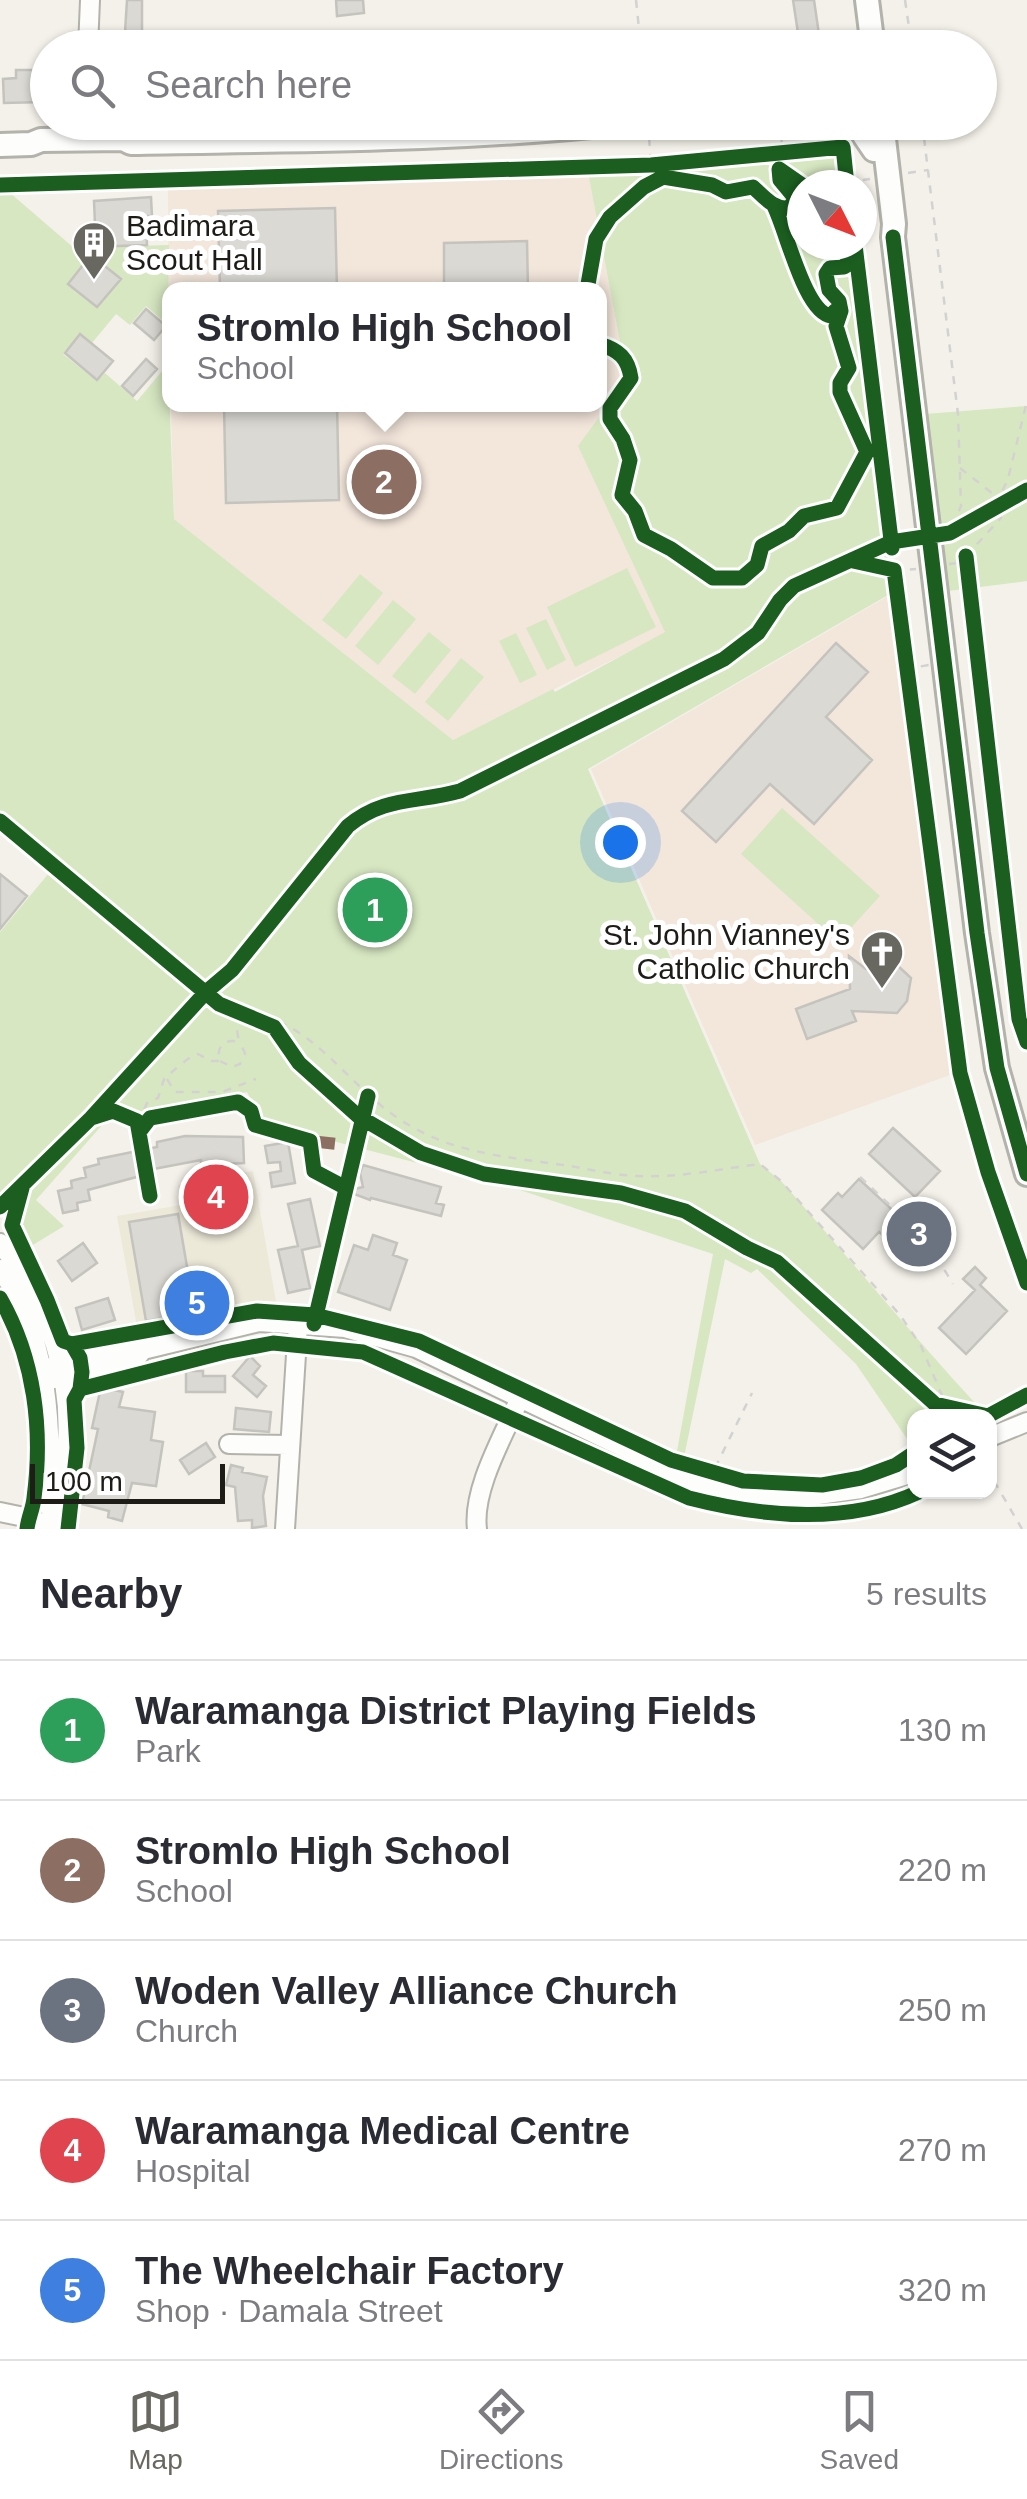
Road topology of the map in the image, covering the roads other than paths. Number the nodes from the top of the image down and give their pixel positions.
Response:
1 (90, 0) edge
2 (855, 0) edge
3 (866, 0) edge
4 (89, 30) edge
5 (860, 30) edge
6 (864, 30) edge
7 (41, 140) edge
8 (125, 140) edge
9 (245, 140) edge
10 (844, 140) edge
11 (873, 140) edge
12 (884, 140) edge
13 (0, 145) edge
14 (874, 150) junction
15 (893, 237) junction
16 (1027, 1174) edge
17 (0, 1243) edge
18 (0, 1269) edge
19 (298, 1322) junction
20 (63, 1370) junction
21 (44, 1376) junction
22 (520, 1398) junction
23 (1023, 1422) edge
24 (997, 1434) edge
25 (229, 1444) dead end
26 (290, 1445) junction
27 (907, 1476) edge
28 (0, 1512) edge
29 (51, 1528) edge
30 (284, 1529) edge
31 (478, 1529) edge

1 - 4 street
2 - 5 main road
3 - 6 main road
7 - 13 main road
8 - 9 main road
10 - 14 main road
11 - 14 main road
12 - 15 main road
14 - 15 main road
15 - 16 main road
17 - 20 street
18 - 21 street
19 - 20 street
19 - 22 street
19 - 26 street
20 - 21 street
20 - 29 street
21 - 29 street
22 - 27 street
22 - 31 street
23 - 24 street
25 - 26 street
26 - 30 street
28 - 29 street

